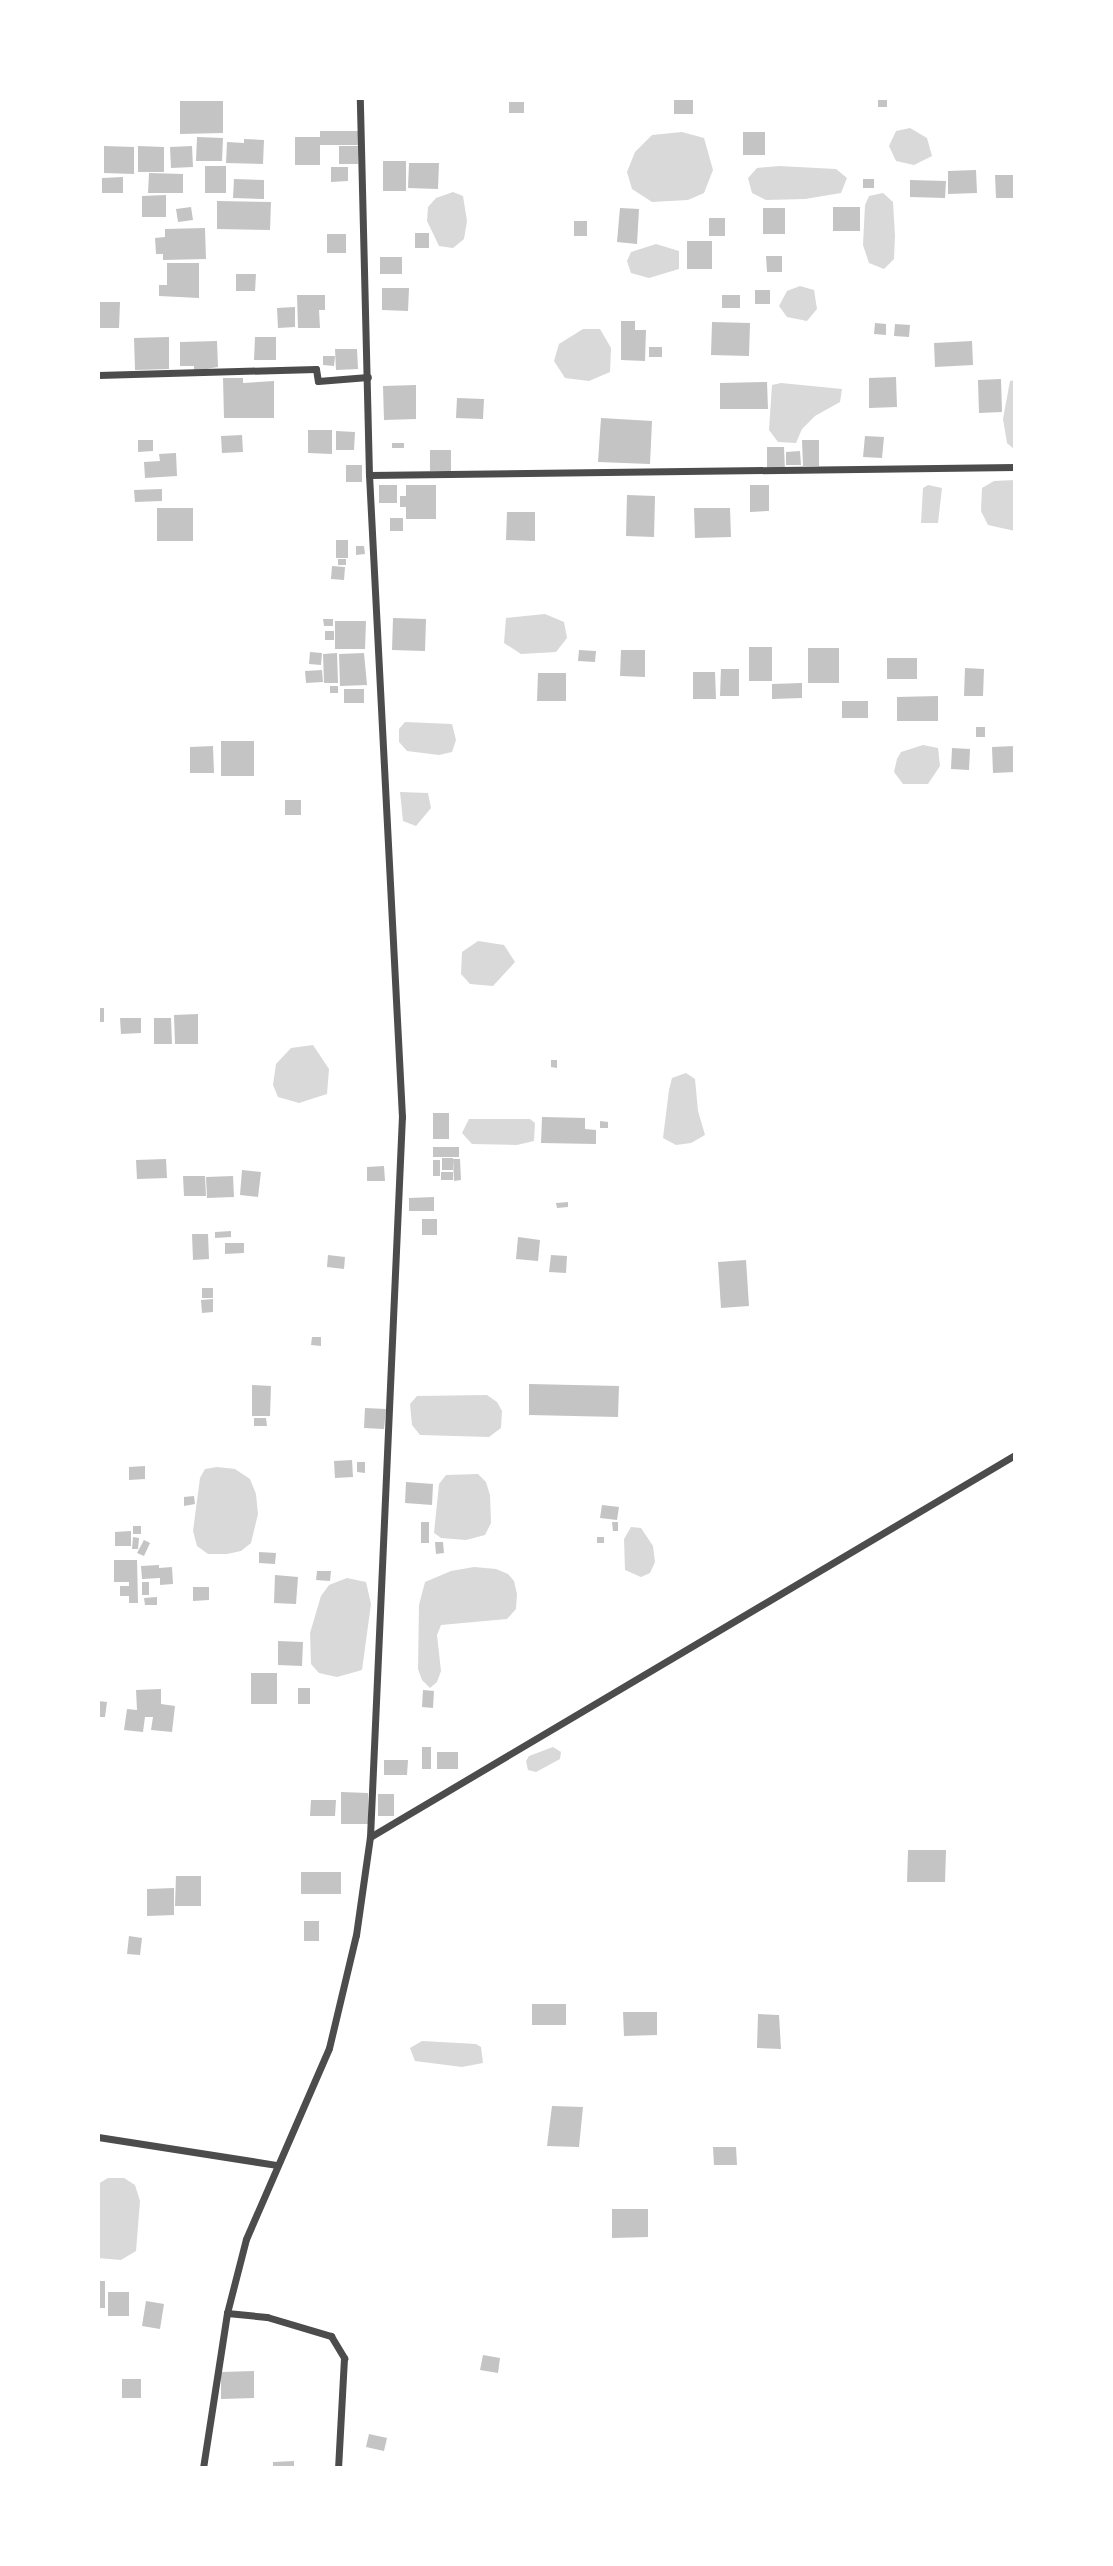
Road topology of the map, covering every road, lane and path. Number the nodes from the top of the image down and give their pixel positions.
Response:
1 (360, 98) edge
2 (98, 375) edge
3 (368, 377) junction
4 (1015, 467) edge
5 (369, 475) junction
6 (1015, 1455) edge
7 (370, 1837) junction
8 (98, 2137) edge
9 (276, 2165) junction
10 (227, 2314) junction
11 (203, 2468) edge
12 (338, 2468) edge

1 - 3 street
2 - 3 street
3 - 5 street
4 - 5 street
5 - 7 street
6 - 7 street
7 - 9 street
8 - 9 street
9 - 10 street
10 - 11 street
10 - 12 street

